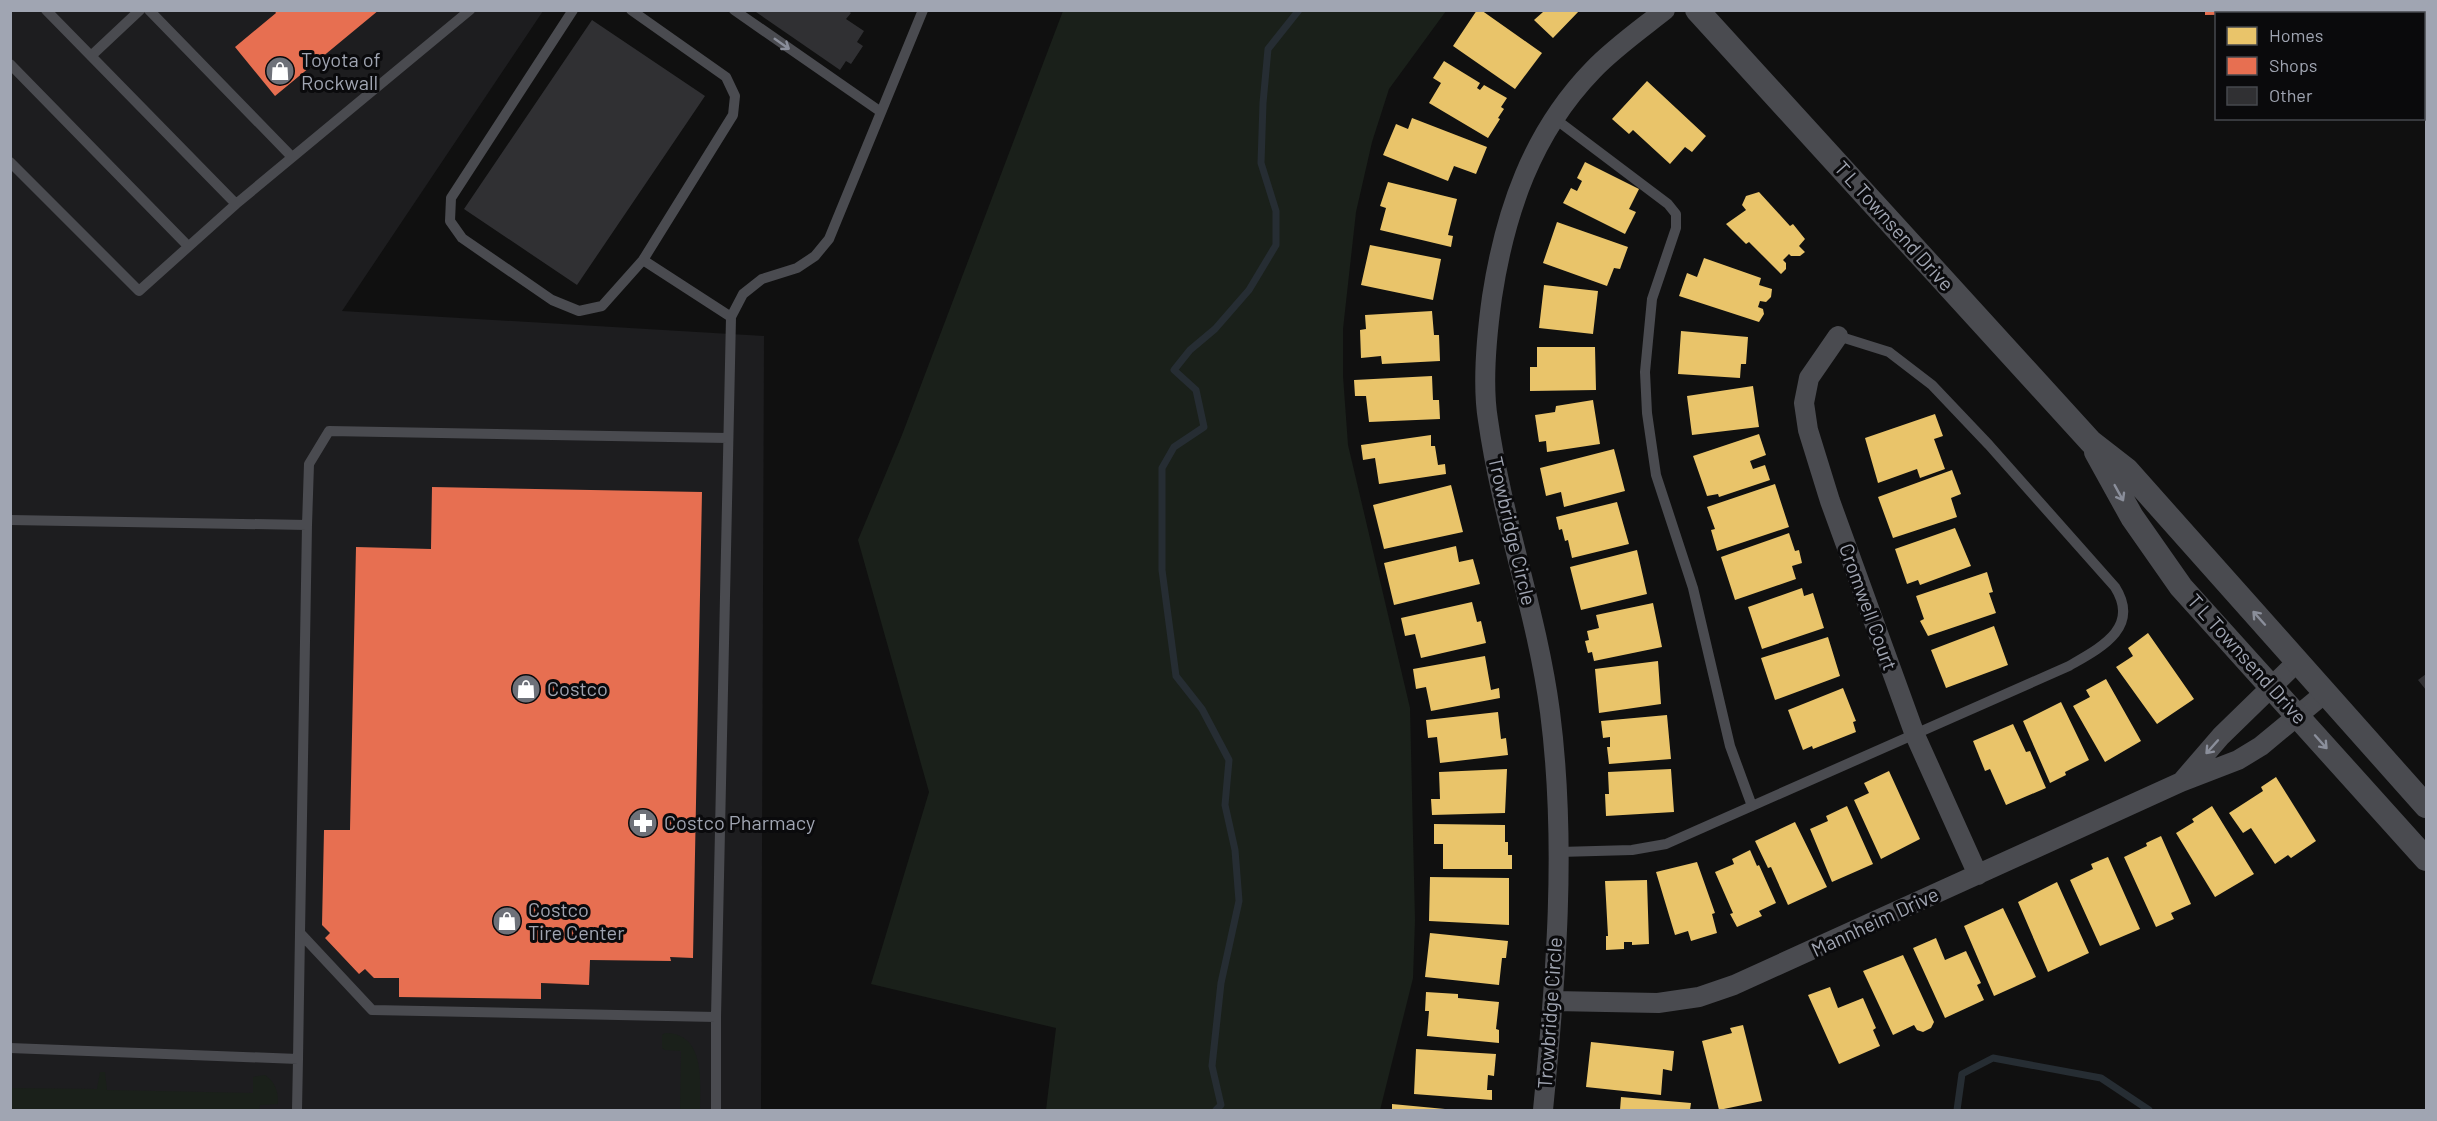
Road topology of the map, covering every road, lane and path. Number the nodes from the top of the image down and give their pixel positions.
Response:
1 (46, 10) edge
2 (140, 10) edge
3 (149, 10) edge
4 (470, 10) edge
5 (573, 10) edge
6 (631, 10) edge
7 (734, 10) edge
8 (1665, 10) edge
9 (1697, 10) edge
10 (918, 13) edge
11 (91, 57) junction
12 (10, 64) edge
13 (881, 112) junction
14 (1554, 118) junction
15 (292, 157) junction
16 (10, 162) edge
17 (236, 204) junction
18 (188, 246) junction
19 (643, 260) junction
20 (731, 317) junction
21 (1838, 336) joint
22 (728, 438) junction
23 (2091, 442) junction
24 (10, 520) edge
25 (307, 525) junction
26 (2298, 662) junction
27 (2272, 687) junction
28 (2325, 693) junction
29 (2298, 716) junction
30 (2233, 725) junction
31 (1915, 735) junction
32 (2255, 749) junction
33 (2181, 782) junction
34 (1752, 806) junction
35 (2427, 806) edge
36 (1559, 852) junction
37 (2427, 859) edge
38 (1978, 875) junction
39 (300, 933) junction
40 (1554, 1001) junction
41 (716, 1017) junction
42 (10, 1048) edge
43 (298, 1059) junction
44 (297, 1110) edge
45 (716, 1110) edge
46 (1543, 1110) edge

1 - 11 lane
2 - 11 lane
3 - 15 lane
4 - 15 lane
5 - 19 lane
6 - 19 lane
7 -> 13 lane
8 - 14 street, Trowbridge Circle
9 - 23 street, T L Townsend Drive
10 - 13 lane
11 - 17 lane
12 - 18 lane
13 - 20 lane
14 - 34 lane
14 - 36 street, Trowbridge Circle
15 - 17 lane
16 - 18 lane
17 - 18 lane
19 - 20 lane
20 - 22 lane
21 - 31 street, Cromwell Court
21 - 31 lane
22 - 25 lane
22 - 41 lane
26 -> 23 street, T L Townsend Drive
23 -> 27 street, T L Townsend Drive
24 - 25 lane
25 - 39 lane
26 - 27 street, Mannheim Drive
26 - 28 street, T L Townsend Drive
27 - 29 street, T L Townsend Drive
27 - 30 street, Mannheim Drive
28 - 29 street, Mannheim Drive
28 - 35 street, T L Townsend Drive
29 - 32 street, Mannheim Drive
29 -> 37 street, T L Townsend Drive
30 - 32 street
30 -> 33 street, Mannheim Drive
31 - 34 lane
31 - 38 street, Cromwell Court
32 - 33 street, Mannheim Drive
33 - 38 street, Mannheim Drive
34 - 36 lane
36 - 40 street, Trowbridge Circle
38 - 40 street, Mannheim Drive
39 - 41 lane
39 - 43 lane
40 - 46 street, Trowbridge Circle
41 - 45 lane
42 - 43 lane
43 - 44 lane

